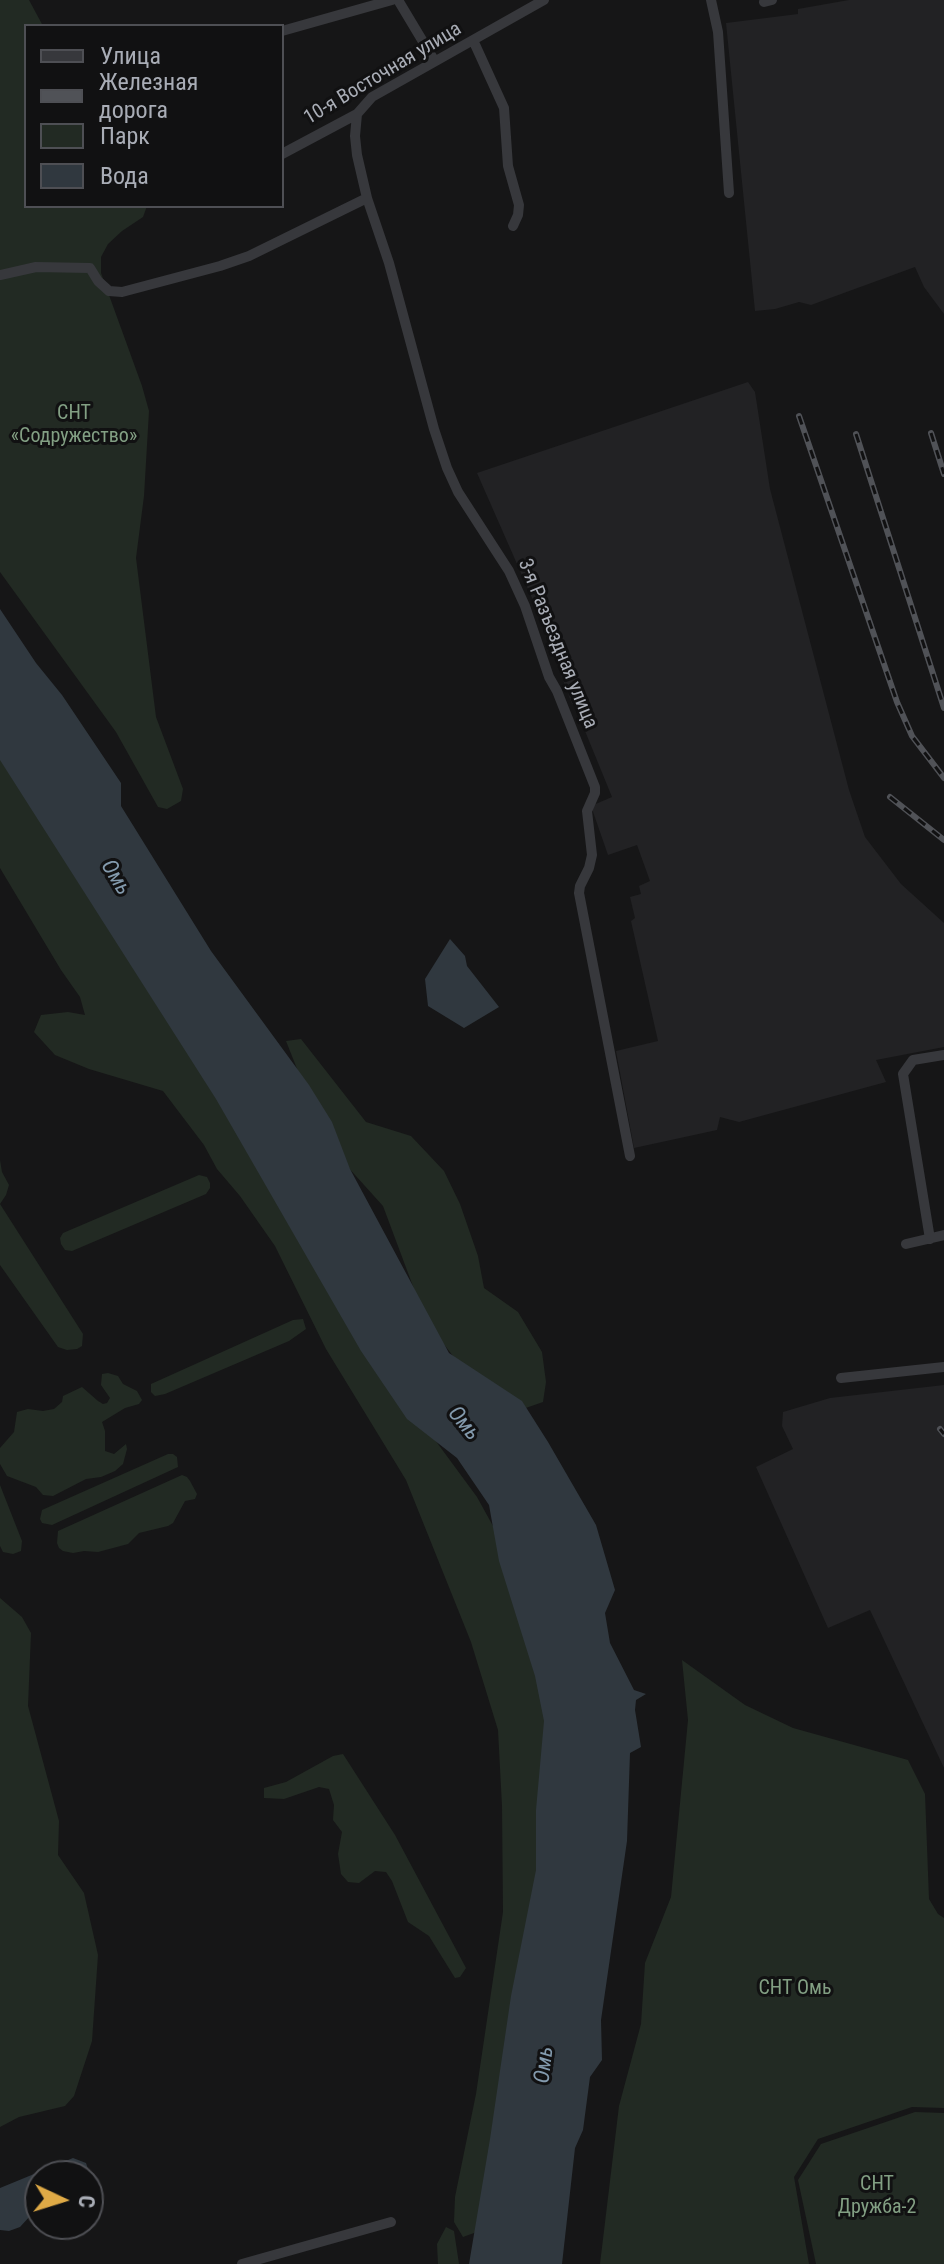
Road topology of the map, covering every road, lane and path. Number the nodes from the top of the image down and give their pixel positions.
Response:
1 (395, 0) edge
2 (544, 0) edge
3 (711, 0) edge
4 (284, 30) edge
5 (473, 40) junction
6 (434, 60) junction
7 (357, 114) junction
8 (284, 153) edge
9 (729, 193) dead end
10 (367, 198) junction
11 (513, 226) dead end
12 (0, 275) edge
13 (944, 1055) edge
14 (630, 1156) dead end
15 (930, 1239) junction
16 (943, 1239) edge
17 (906, 1244) dead end
18 (944, 1367) edge
19 (841, 1378) dead end
20 (391, 2222) dead end
21 (242, 2264) edge

1 - 4 street
1 - 6 street
2 - 5 street, 10-я Восточная улица
3 - 9 street
5 - 6 street, 10-я Восточная улица
5 - 11 street
6 - 7 street, 10-я Восточная улица
7 - 8 street, 10-я Восточная улица
7 - 10 street, 3-я Разъездная улица
10 - 12 street
10 - 14 street, 3-я Разъездная улица
13 - 15 street
15 - 16 street
15 - 17 street
18 - 19 street
20 - 21 street

